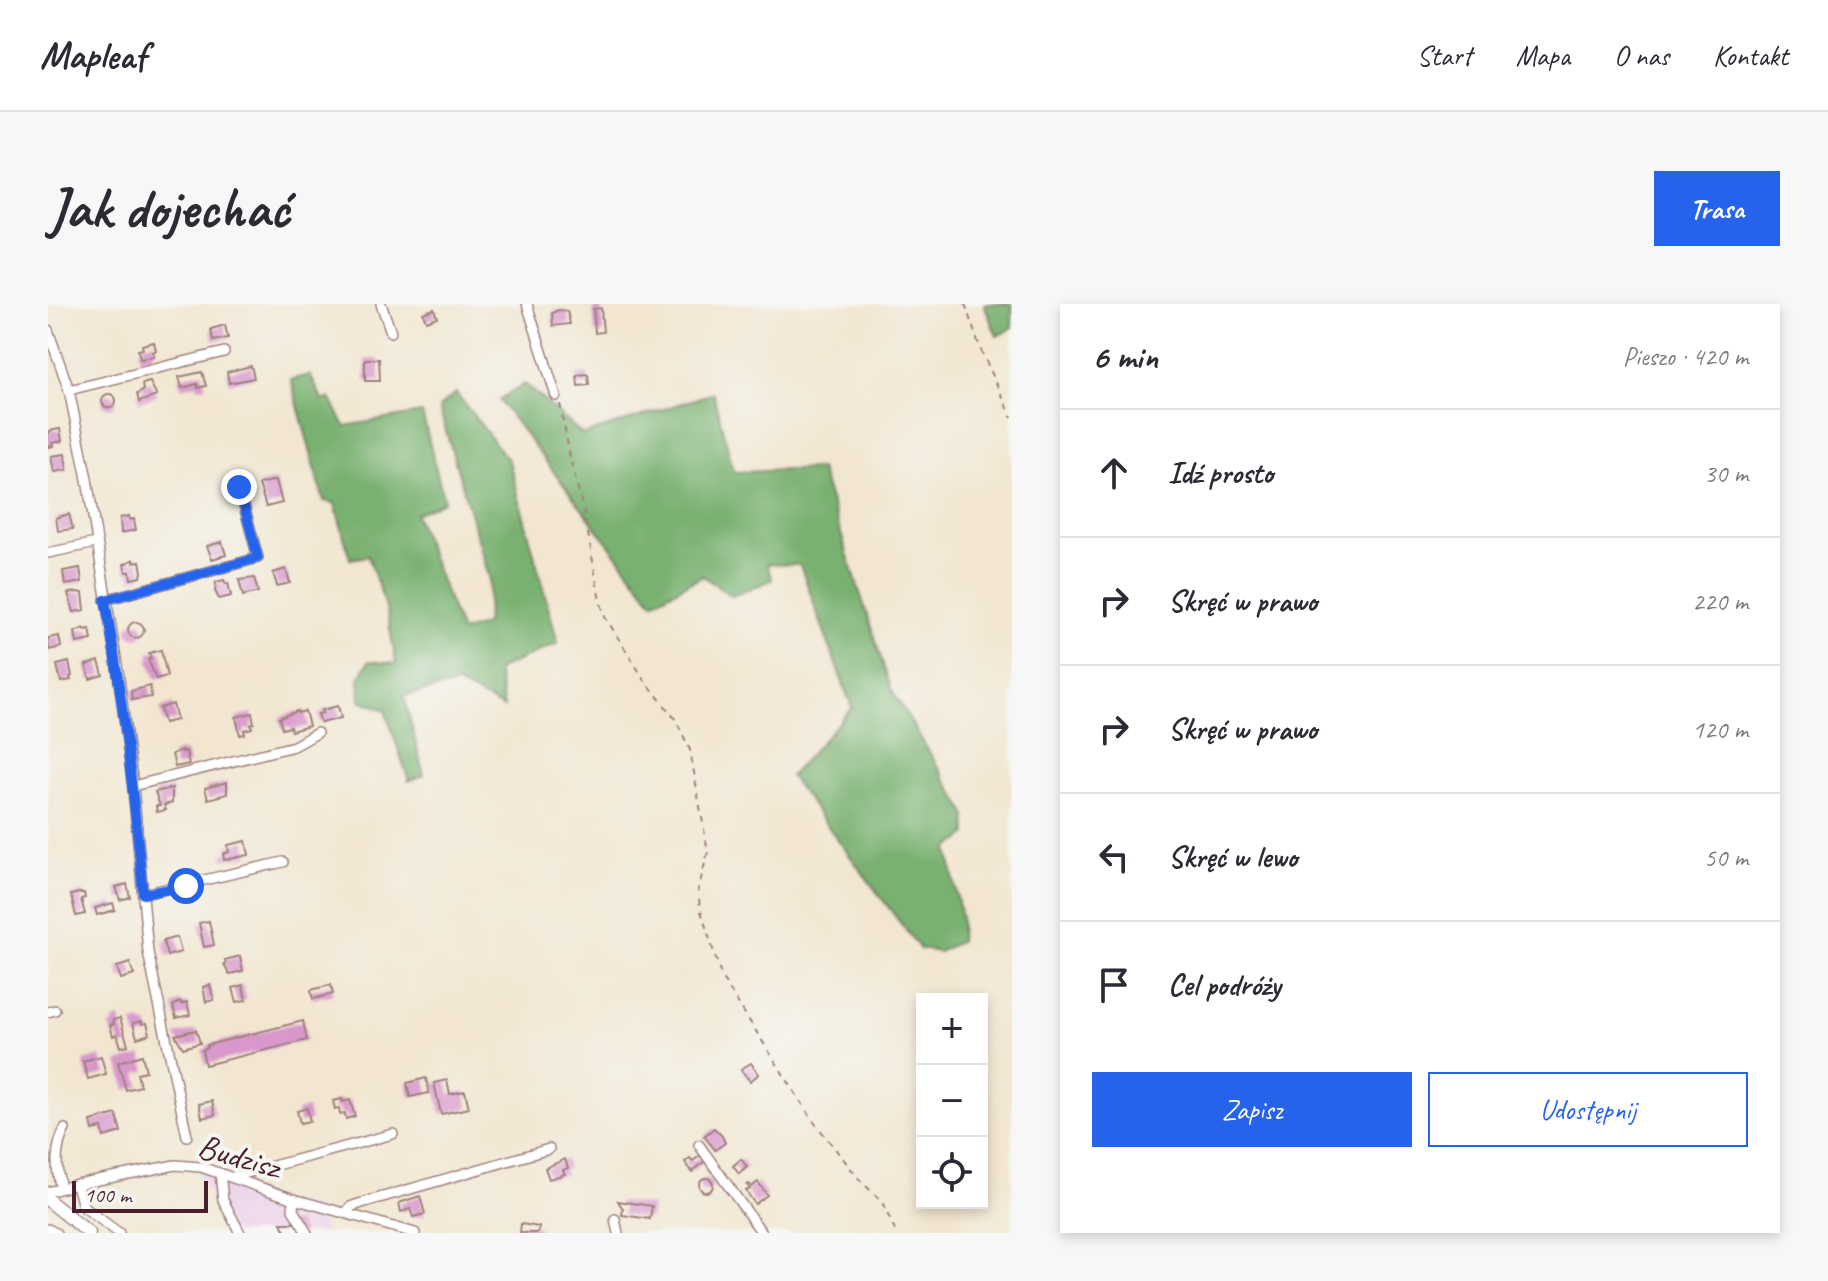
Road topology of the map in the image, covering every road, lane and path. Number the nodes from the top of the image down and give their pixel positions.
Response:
1 (381, 304) edge
2 (527, 304) edge
3 (965, 304) edge
4 (48, 330) edge
5 (391, 332) dead end
6 (224, 352) dead end
7 (69, 390) junction
8 (556, 396) joint
9 (1012, 417) edge
10 (239, 487) dead end
11 (96, 543) junction
12 (48, 553) edge
13 (105, 600) junction
14 (317, 733) dead end
15 (133, 786) junction
16 (283, 862) dead end
17 (143, 894) junction
18 (65, 1129) dead end
19 (393, 1134) dead end
20 (187, 1136) dead end
21 (699, 1145) dead end
22 (549, 1149) dead end
23 (220, 1173) junction
24 (232, 1177) junction
25 (77, 1184) junction
26 (53, 1188) edge
27 (294, 1199) junction
28 (48, 1200) edge
29 (48, 1211) edge
30 (346, 1213) junction
31 (615, 1219) dead end
32 (48, 1229) edge
33 (56, 1233) edge
34 (86, 1233) edge
35 (119, 1233) edge
36 (240, 1233) edge
37 (307, 1233) edge
38 (415, 1233) edge
39 (618, 1233) edge
40 (762, 1233) edge
41 (896, 1233) edge

1 - 5 street
2 - 8 street
3 - 9 path
4 - 7 street
6 - 7 street
7 - 11 street
8 - 41 path
10 - 13 street
11 - 12 street
11 - 13 street
13 - 15 street
14 - 15 street
15 - 17 street
16 - 17 street
17 - 20 street
18 - 26 street
19 - 24 street
21 - 40 street
22 - 30 street
23 - 24 street, Budzisz
23 - 25 street, Budzisz
23 - 36 street
24 - 27 street, Budzisz
25 - 26 street, Budzisz
25 - 35 street
27 - 30 street, Budzisz
27 - 37 street
28 - 34 main road
29 - 34 main road
30 - 38 street, Budzisz
31 - 39 street
32 - 33 street

